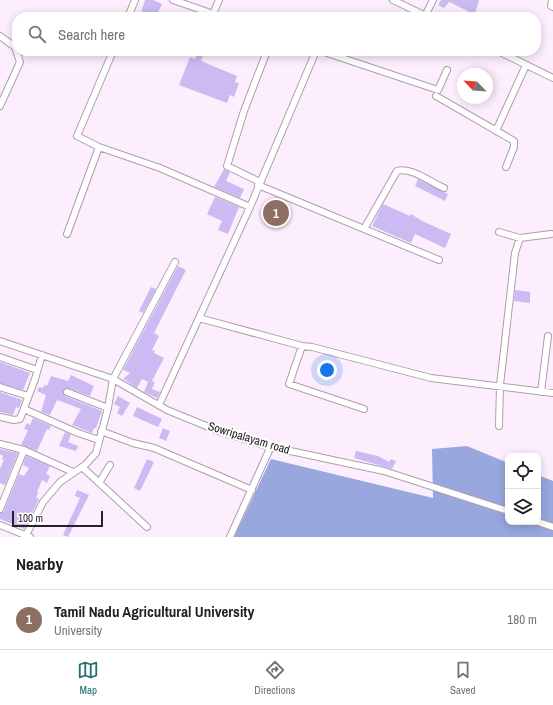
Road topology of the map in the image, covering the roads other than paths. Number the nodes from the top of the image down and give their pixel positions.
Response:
1 (135, 0) edge
2 (173, 0) edge
3 (219, 0) edge
4 (393, 0) edge
5 (432, 0) edge
6 (552, 0) edge
7 (553, 7) edge
8 (130, 12) edge
9 (207, 12) edge
10 (214, 12) edge
11 (418, 12) edge
12 (428, 12) edge
13 (0, 36) edge
14 (12, 45) edge
15 (18, 56) edge
16 (111, 56) edge
17 (265, 56) edge
18 (314, 56) edge
19 (341, 56) edge
20 (508, 56) edge
21 (526, 65) junction
22 (447, 70) dead end
23 (553, 78) edge
24 (436, 96) dead end
25 (0, 106) edge
26 (496, 131) junction
27 (99, 147) junction
28 (506, 167) dead end
29 (259, 183) junction
30 (444, 188) dead end
31 (250, 207) junction
32 (364, 229) junction
33 (499, 232) dead end
34 (67, 234) dead end
35 (551, 234) dead end
36 (520, 238) junction
37 (439, 260) dead end
38 (175, 262) dead end
39 (199, 318) junction
40 (548, 336) dead end
41 (0, 341) edge
42 (302, 346) junction
43 (42, 355) junction
44 (0, 357) edge
45 (37, 370) junction
46 (113, 379) junction
47 (500, 385) junction
48 (0, 387) edge
49 (67, 392) dead end
50 (541, 392) junction
51 (553, 393) edge
52 (28, 396) junction
53 (159, 405) junction
54 (108, 408) junction
55 (24, 409) junction
56 (364, 409) dead end
57 (0, 417) edge
58 (500, 426) dead end
59 (101, 431) junction
60 (99, 440) junction
61 (0, 444) edge
62 (271, 446) junction
63 (24, 450) junction
64 (110, 465) dead end
65 (82, 467) junction
66 (73, 472) junction
67 (99, 483) junction
68 (252, 490) junction
69 (0, 509) edge
70 (505, 510) edge
71 (541, 523) edge
72 (0, 524) edge
73 (147, 526) dead end
74 (553, 527) edge
75 (27, 536) edge
76 (230, 537) edge

1 - 8 street
2 - 9 street
3 - 10 street
4 - 11 street
5 - 12 street
6 - 7 street
13 - 14 street
15 - 25 street
16 - 27 street
17 - 29 street
18 - 29 street
19 - 22 street
20 - 21 street
21 - 23 street
21 - 26 street
24 - 26 street
26 - 28 street
27 - 31 street
27 - 34 street
29 - 31 street
29 - 32 street
30 - 32 street
31 - 39 street
32 - 37 street
33 - 36 street
35 - 36 street
36 - 47 street
38 - 46 street
39 - 42 street
39 - 53 street
40 - 50 street
41 - 43 street, Sowripalayam road
42 - 47 street
42 - 56 street
43 - 45 street
43 - 46 street, Sowripalayam road
44 - 45 street
45 - 52 street
46 - 53 street, Sowripalayam road
46 - 54 street
47 - 50 street
47 - 58 street
48 - 52 street
49 - 54 street
50 - 51 street
52 - 55 street
53 - 62 street, Sowripalayam road
54 - 59 street
55 - 57 street
55 - 60 street
59 - 60 street
59 - 68 street
60 - 65 street
61 - 63 street
62 - 68 street
62 - 70 street, Sowripalayam road
63 - 66 street
63 - 69 street
64 - 67 street
65 - 66 street
65 - 67 street
66 - 75 street
67 - 73 street
68 - 76 street
71 - 74 street
72 - 75 street

